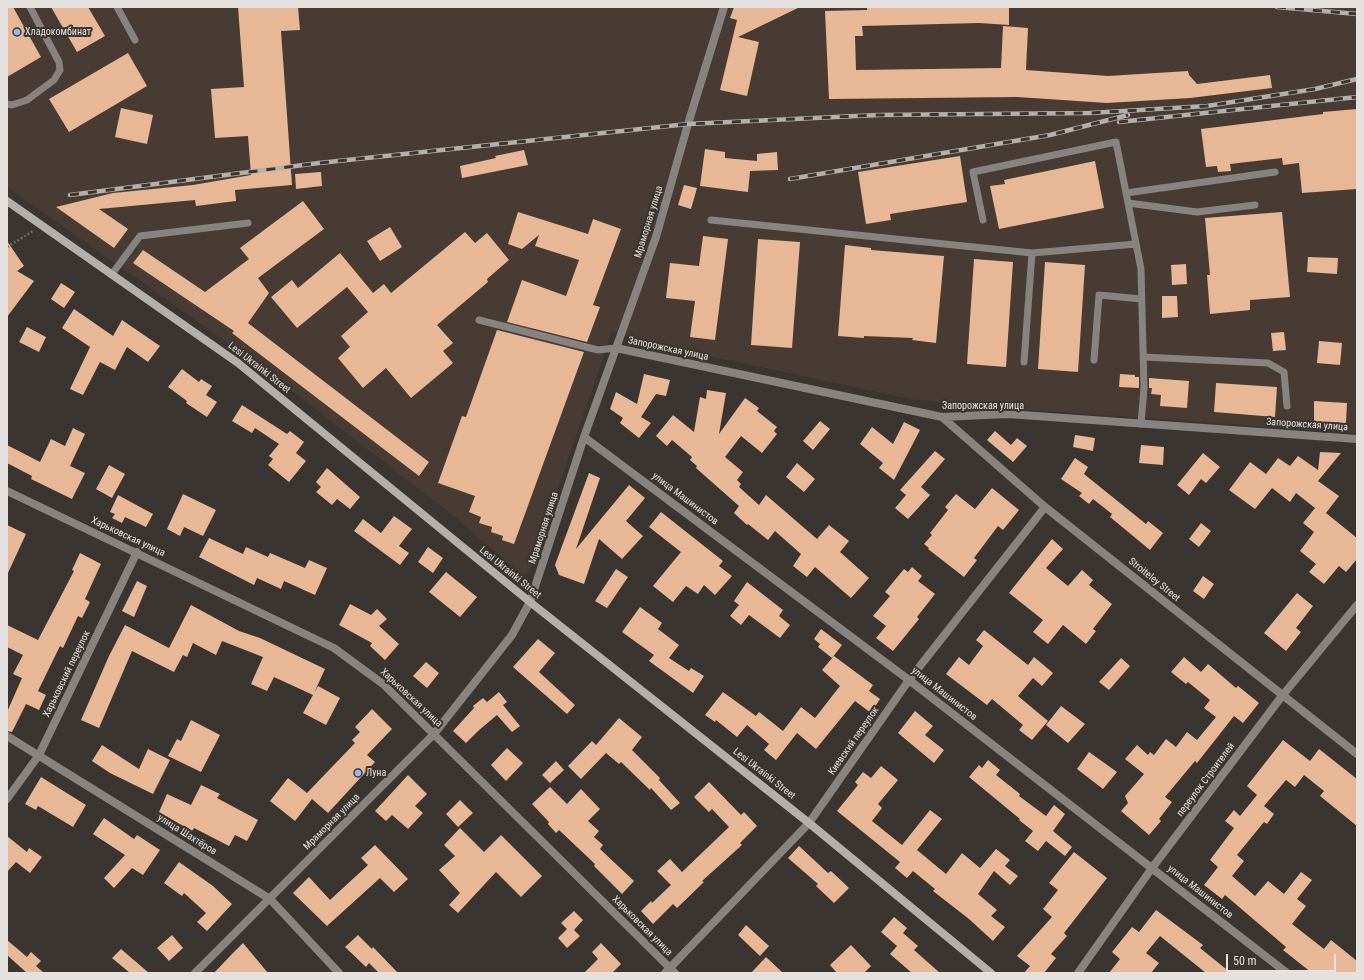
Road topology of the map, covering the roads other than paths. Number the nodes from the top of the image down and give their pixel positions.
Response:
1 (30, 7) edge
2 (117, 7) edge
3 (724, 7) edge
4 (135, 40) dead end
5 (7, 104) edge
6 (1275, 172) dead end
7 (1126, 193) junction
8 (7, 201) edge
9 (1128, 203) junction
10 (1255, 205) dead end
11 (711, 220) dead end
12 (983, 220) dead end
13 (248, 223) dead end
14 (1136, 244) junction
15 (1032, 253) junction
16 (112, 274) junction
17 (1141, 299) junction
18 (479, 320) dead end
19 (616, 348) junction
20 (1143, 357) junction
21 (1094, 360) dead end
22 (1024, 362) dead end
23 (1287, 406) dead end
24 (942, 417) junction
25 (1141, 424) junction
26 (584, 437) junction
27 (1357, 439) edge
28 (7, 491) edge
29 (1045, 506) junction
30 (137, 552) junction
31 (530, 602) junction
32 (1357, 605) edge
33 (909, 680) junction
34 (1282, 696) junction
35 (434, 734) junction
36 (7, 736) edge
37 (1357, 754) edge
38 (39, 755) junction
39 (7, 799) edge
40 (809, 823) junction
41 (1152, 868) junction
42 (270, 899) junction
43 (670, 971) edge
44 (195, 973) edge
45 (340, 973) edge
46 (991, 973) edge
47 (1078, 973) edge
48 (1287, 973) edge

1 - 5 lane
2 - 4 lane
3 - 19 street, Мраморная улица
6 - 7 lane
7 - 9 lane
7 - 12 lane
8 - 16 main road, Lesi Ukrainki Street
9 - 10 lane
9 - 14 lane
11 - 15 lane
13 - 16 lane
14 - 15 lane
14 - 17 lane
15 - 22 lane
16 - 31 main road, Lesi Ukrainki Street
17 - 20 lane
17 - 21 lane
18 - 19 lane
19 - 24 street, Запорожская улица
19 - 26 street, Мраморная улица
20 - 23 lane
20 - 25 lane
24 - 25 street, Запорожская улица
24 - 29 street, Stroiteley Street
25 - 27 street, Запорожская улица
26 - 31 street, Мраморная улица
26 - 33 street, улица Машинистов
28 - 30 street, Харьковская улица
29 - 33 street, Киевский переулок
29 - 34 street, Stroiteley Street
30 - 35 street, Харьковская улица
30 - 38 street, Харьковский переулок
31 - 35 street, Мраморная улица
31 - 40 main road, Lesi Ukrainki Street
32 - 34 street, переулок Строителей
33 - 40 street, Киевский переулок
33 - 41 street, улица Машинистов
34 - 37 street, Stroiteley Street
34 - 41 street, переулок Строителей
35 - 42 street, Мраморная улица
35 - 43 street, Харьковская улица
36 - 38 street, улица Шахтёров
38 - 39 street, Харьковский переулок
38 - 42 street, улица Шахтёров
40 - 43 street, Киевский переулок
40 - 46 main road, Lesi Ukrainki Street
41 - 47 street, переулок Строителей
41 - 48 street, улица Машинистов
42 - 44 street, Мраморная улица
42 - 45 street, улица Шахтёров

